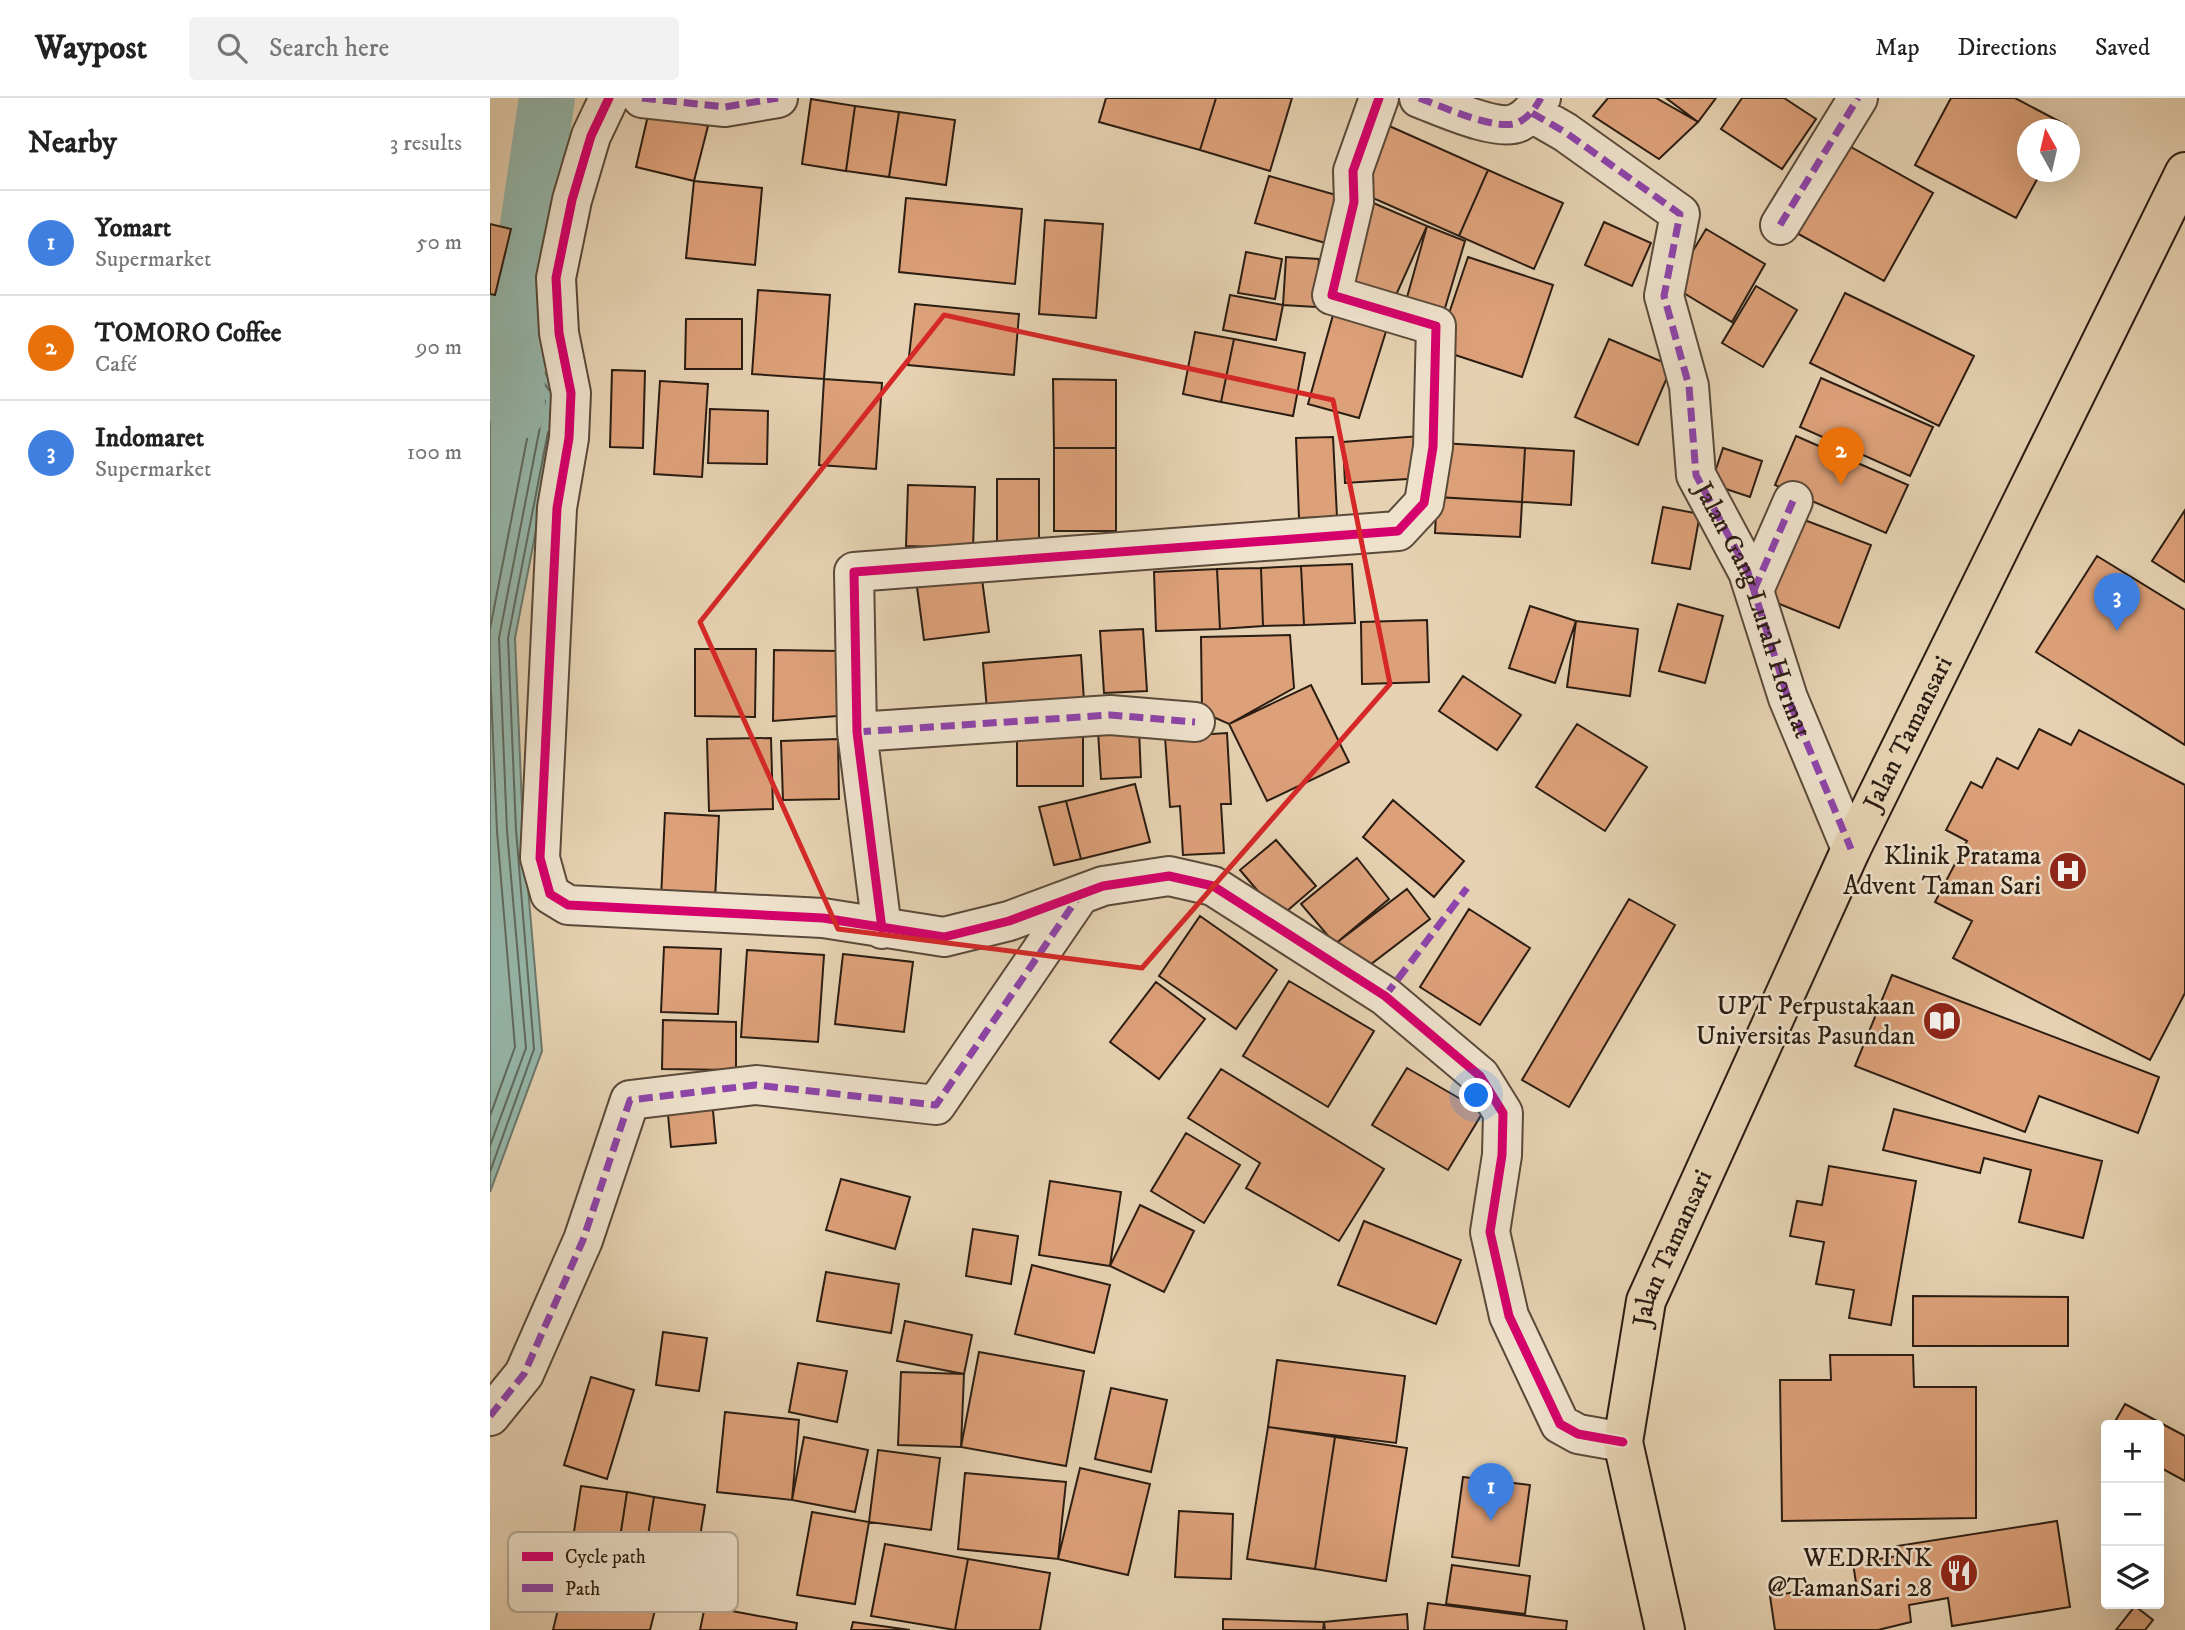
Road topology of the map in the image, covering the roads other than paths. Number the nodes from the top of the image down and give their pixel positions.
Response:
1 (609, 98) edge
2 (642, 98) edge
3 (778, 98) edge
4 (1379, 98) edge
5 (1419, 98) edge
6 (1858, 98) edge
7 (1536, 105) edge
8 (2185, 172) edge
9 (1780, 225) dead end
10 (1793, 501) dead end
11 (1754, 590) junction
12 (1195, 722) dead end
13 (857, 732) junction
14 (1851, 849) junction
15 (1079, 896) junction
16 (882, 929) junction
17 (490, 1416) edge
18 (1623, 1442) junction
19 (1665, 1630) edge

1 - 16 street
2 - 3 street
4 - 13 street
5 - 7 street
6 - 9 street
7 - 11 street, Jalan Gang Lurah Hormat
8 - 14 main road, Jalan Tamansari
10 - 11 street
11 - 14 street, Jalan Gang Lurah Hormat
12 - 13 street
13 - 16 street
14 - 18 main road, Jalan Tamansari
15 - 16 street
15 - 17 street
15 - 18 street
18 - 19 main road, Jalan Tamansari

